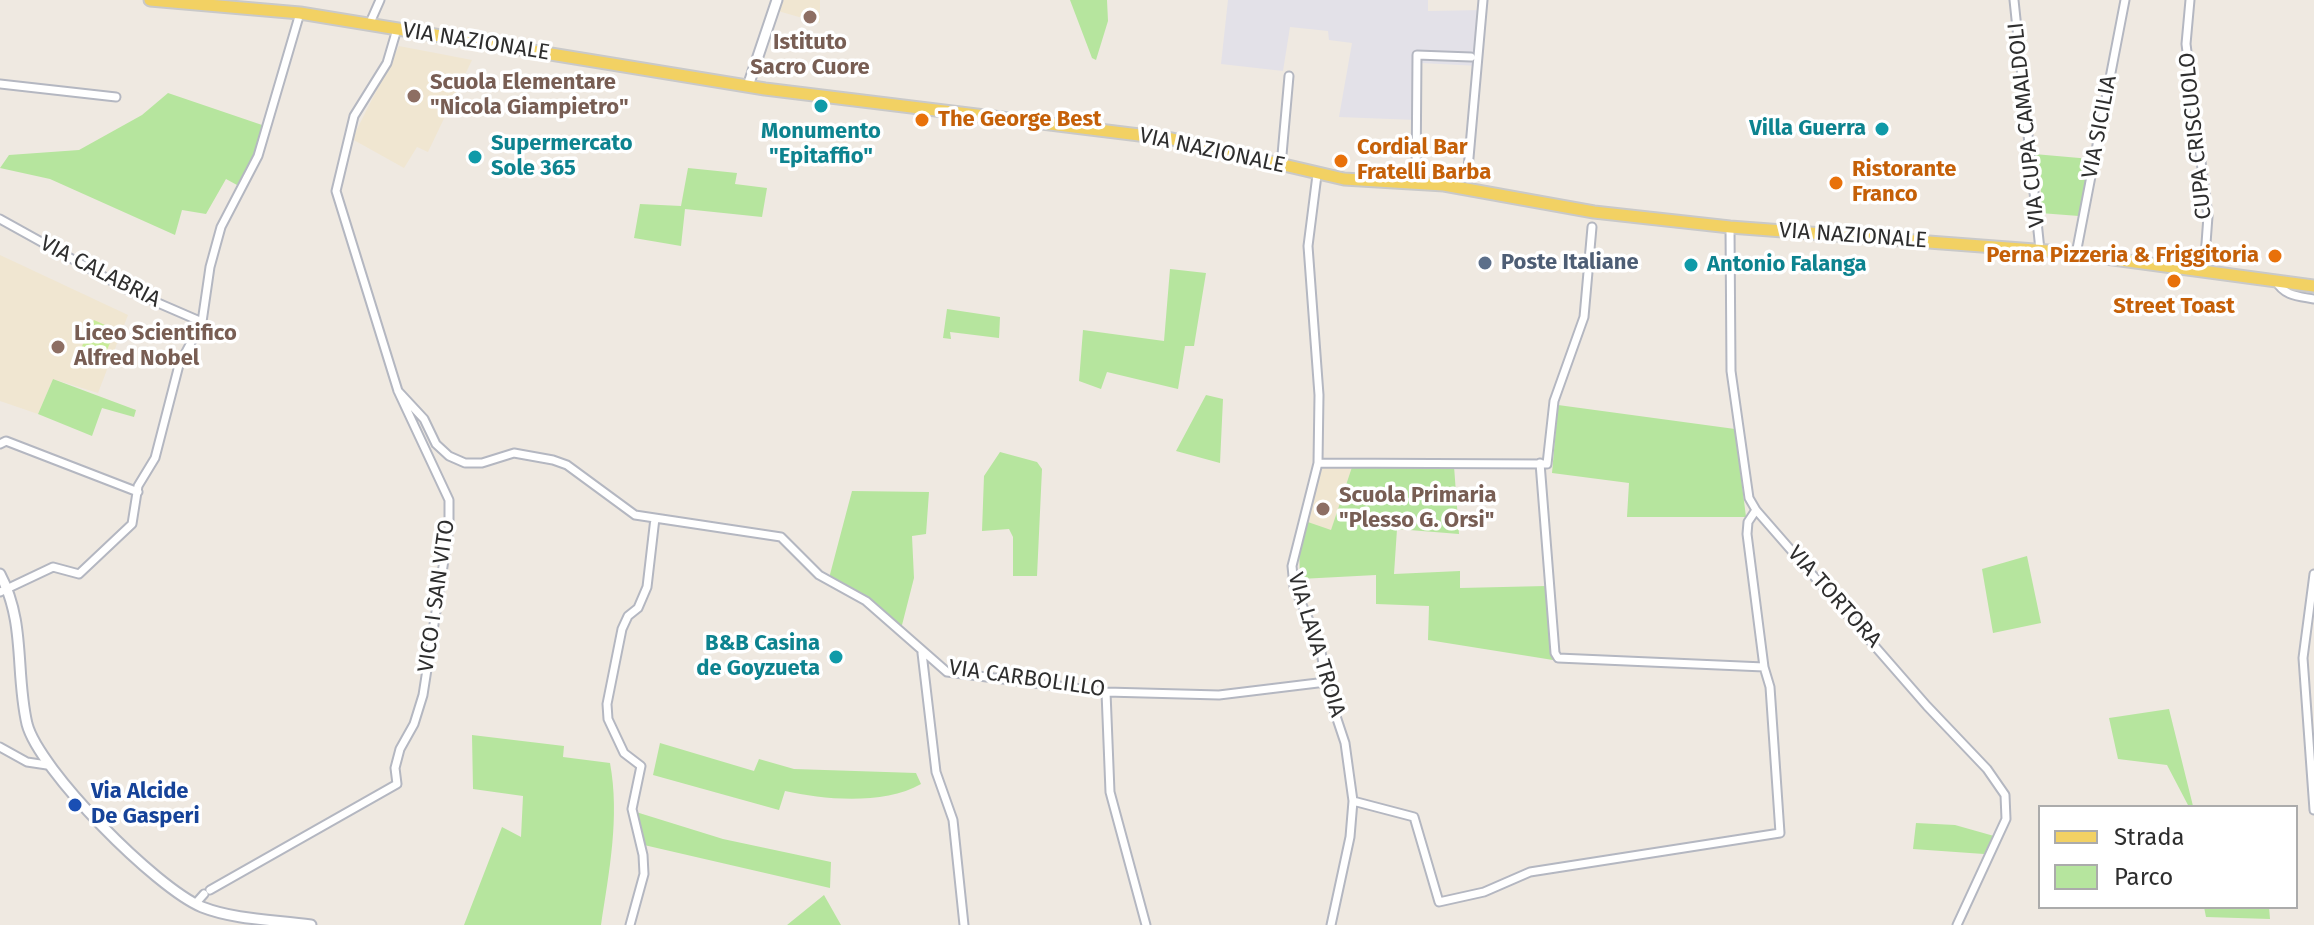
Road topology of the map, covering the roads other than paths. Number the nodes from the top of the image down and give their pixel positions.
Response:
1 (150, 0) edge
2 (380, 0) edge
3 (777, 0) edge
4 (1483, 0) edge
5 (2014, 0) edge
6 (2125, 0) edge
7 (2190, 0) edge
8 (300, 13) junction
9 (369, 25) junction
10 (397, 29) junction
11 (1471, 57) dead end
12 (1289, 76) dead end
13 (0, 84) edge
14 (748, 86) junction
15 (116, 97) dead end
16 (1281, 166) junction
17 (1317, 175) junction
18 (1416, 183) junction
19 (1444, 185) junction
20 (0, 219) edge
21 (1593, 221) junction
22 (1730, 227) junction
23 (2040, 250) junction
24 (2076, 254) junction
25 (2204, 271) junction
26 (2276, 281) junction
27 (2314, 286) edge
28 (2314, 299) edge
29 (202, 322) junction
30 (398, 391) junction
31 (0, 444) edge
32 (1318, 463) junction
33 (1540, 463) junction
34 (138, 492) junction
35 (1756, 510) junction
36 (655, 518) junction
37 (0, 574) edge
38 (2314, 574) edge
39 (4, 590) edge
40 (922, 653) junction
41 (1764, 667) junction
42 (1326, 682) junction
43 (1106, 692) junction
44 (0, 747) edge
45 (47, 765) junction
46 (1353, 801) junction
47 (2314, 810) edge
48 (196, 903) junction
49 (311, 925) edge
50 (630, 925) edge
51 (964, 925) edge
52 (1146, 925) edge
53 (1331, 925) edge
54 (1957, 925) edge

1 - 8 main road, VIA NAZIONALE
2 - 9 street
3 - 14 street
4 - 19 street
5 - 23 street, VIA CUPA CAMALDOLI
6 - 24 street, VIA SICILIA
7 - 25 street, CUPA CRISCUOLO
8 - 9 main road, VIA NAZIONALE
8 - 29 street
9 - 10 main road, VIA NAZIONALE
10 - 14 main road, VIA NAZIONALE
10 - 30 street, VICO I SAN VITO
11 - 18 street
12 - 16 street
13 - 15 street
14 - 16 main road, VIA NAZIONALE
16 - 17 main road, VIA NAZIONALE
17 - 18 main road, VIA NAZIONALE
17 - 32 street, VIA LAVA TROIA
18 - 19 main road, VIA NAZIONALE
19 - 21 main road, VIA NAZIONALE
20 - 29 street, VIA CALABRIA
21 - 22 main road, VIA NAZIONALE
21 - 33 street
22 - 23 main road, VIA NAZIONALE
22 - 35 street, VIA TORTORA
23 - 24 main road, VIA NAZIONALE
24 - 25 main road, VIA NAZIONALE
25 - 26 main road, VIA NAZIONALE
26 - 27 main road, VIA NAZIONALE
26 - 28 street, VIA NAZIONALE
29 - 34 street
30 - 36 street, VIA CARBOLILLO
30 - 48 street, VICO I SAN VITO
31 - 34 street
32 - 33 street
32 - 42 street, VIA LAVA TROIA
33 - 41 street
34 - 39 street
35 - 41 street
35 - 54 street, VIA TORTORA
36 - 40 street, VIA CARBOLILLO
36 - 50 street
37 - 39 street
38 - 47 street
39 - 45 street
40 - 43 street, VIA CARBOLILLO
40 - 51 street
41 - 46 street
42 - 43 street, VIA CARBOLILLO
42 - 46 street, VIA LAVA TROIA
43 - 52 street
44 - 45 street
45 - 48 street
46 - 53 street, VIA LAVA TROIA
48 - 49 street

